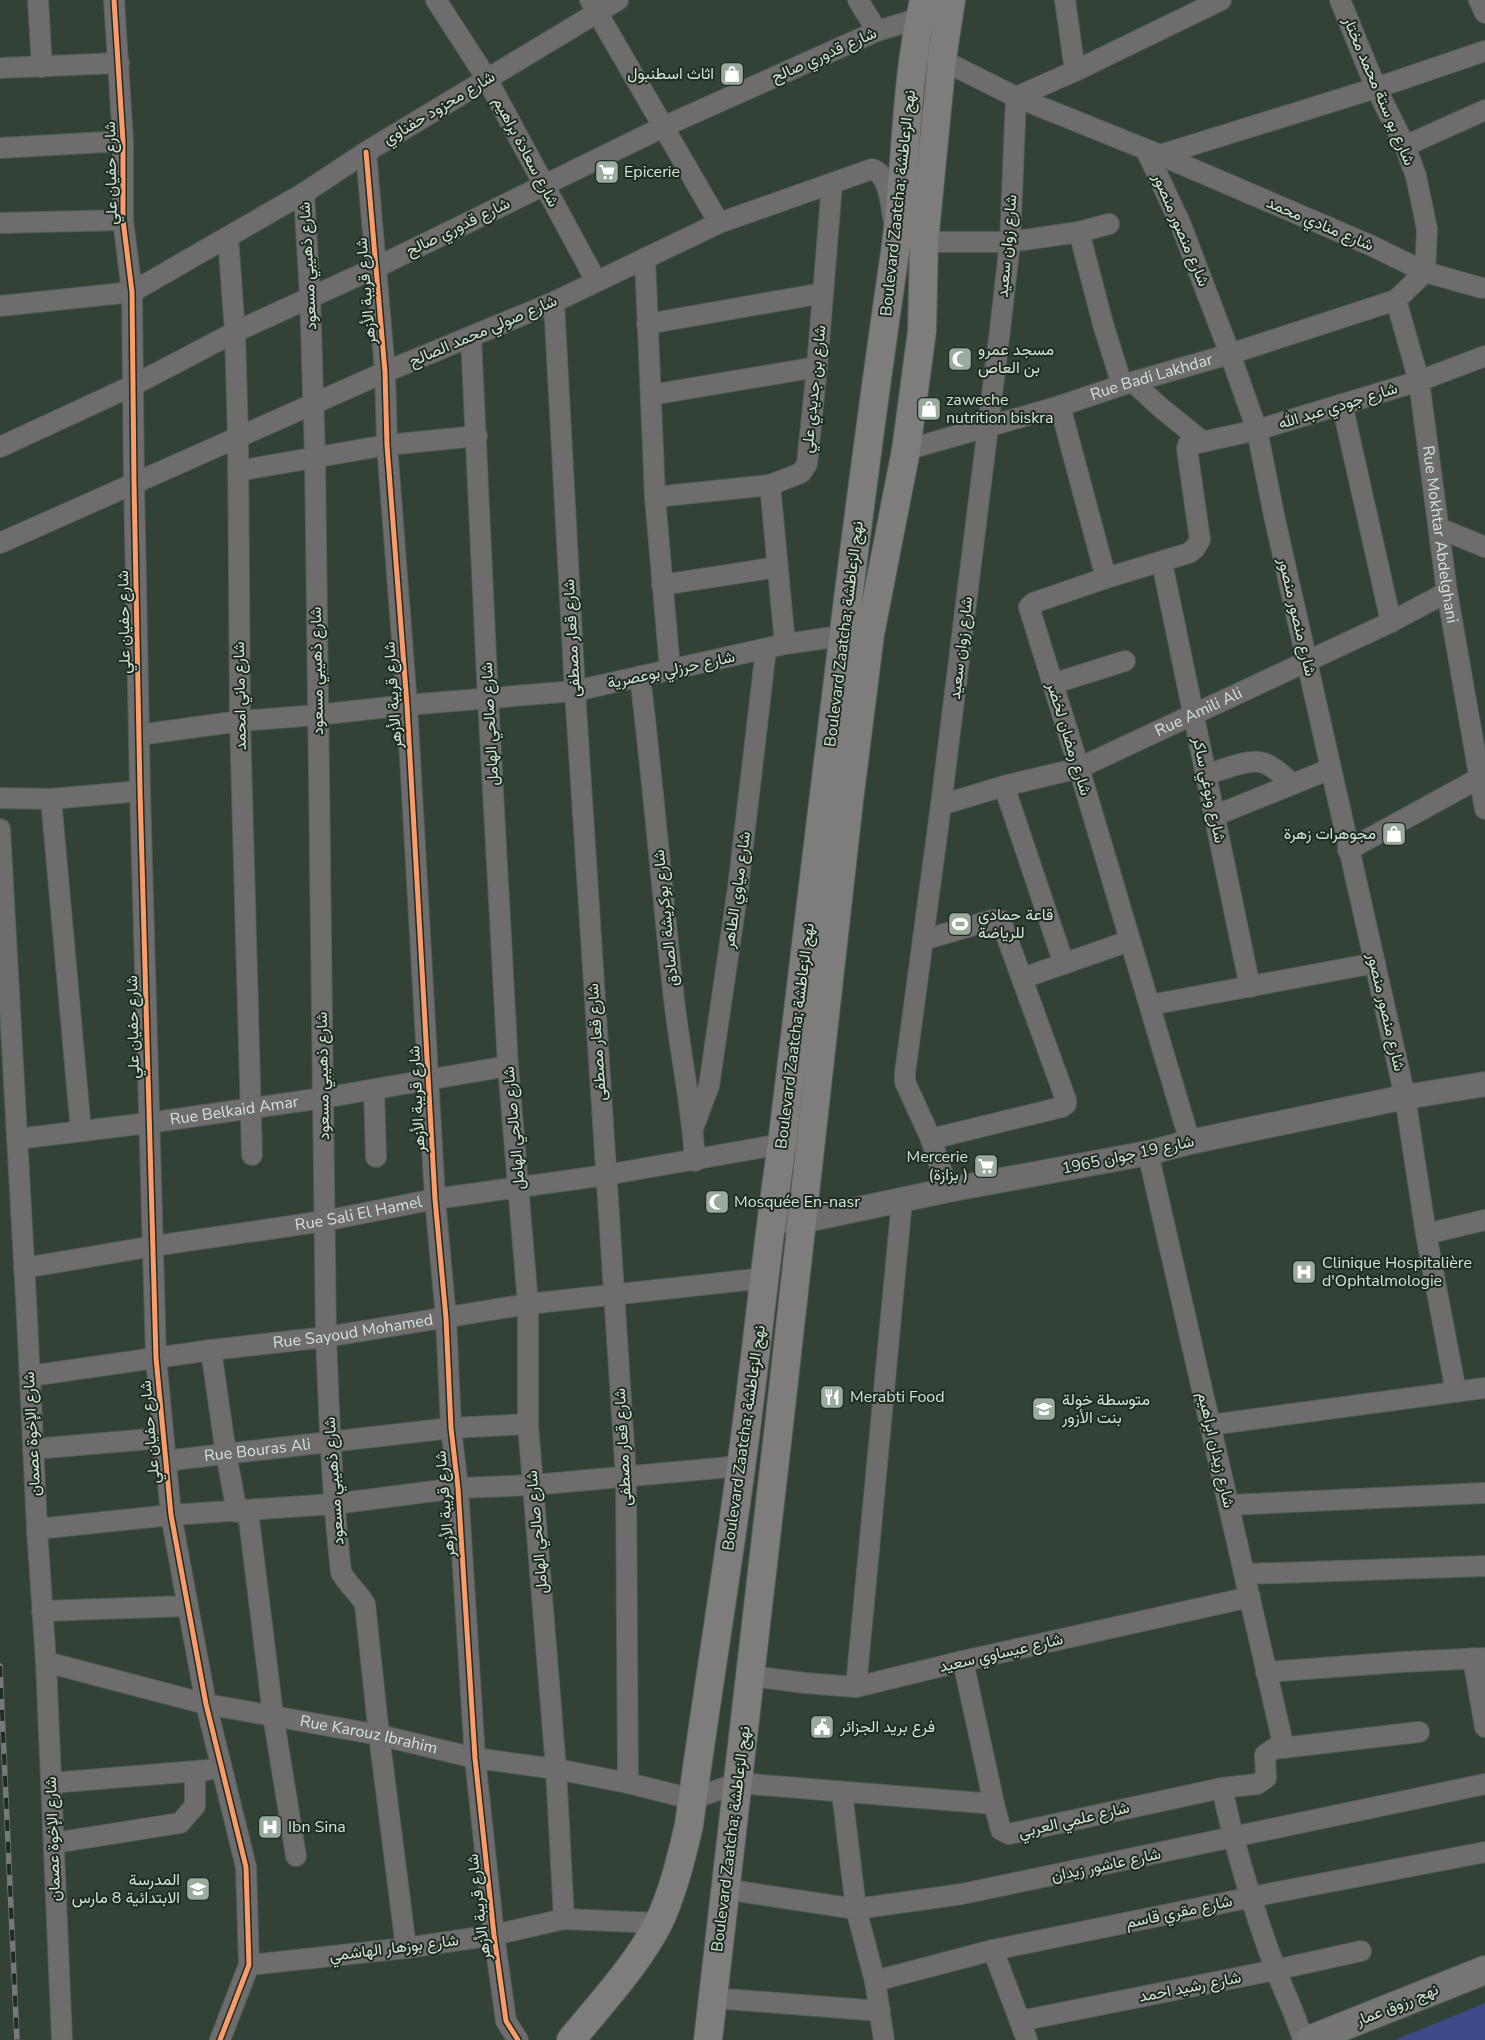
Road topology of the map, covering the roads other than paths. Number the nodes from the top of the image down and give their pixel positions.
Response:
1 (38, 0) edge
2 (114, 0) edge
3 (436, 0) edge
4 (618, 0) edge
5 (858, 0) edge
6 (1065, 0) edge
7 (1221, 0) edge
8 (1340, 0) edge
9 (1479, 0) edge
10 (594, 6) edge
11 (922, 9) edge
12 (950, 11) edge
13 (1485, 13) edge
14 (877, 31) junction
15 (913, 49) junction
16 (1485, 50) edge
17 (942, 59) junction
18 (119, 63) junction
19 (42, 67) junction
20 (0, 68) edge
21 (1075, 71) junction
22 (487, 79) junction
23 (1376, 88) junction
24 (1016, 97) junction
25 (1485, 110) edge
26 (663, 127) junction
27 (123, 141) junction
28 (1405, 146) junction
29 (0, 148) edge
30 (366, 152) junction
31 (1153, 153) junction
32 (832, 184) junction
33 (543, 186) junction
34 (304, 193) junction
35 (123, 220) junction
36 (0, 223) edge
37 (718, 223) junction
38 (1109, 224) dead end
39 (1079, 232) junction
40 (228, 237) junction
41 (897, 237) junction
42 (924, 242) junction
43 (1010, 242) junction
44 (645, 258) junction
45 (377, 267) junction
46 (1426, 272) junction
47 (596, 281) junction
48 (1482, 288) dead end
49 (132, 292) junction
50 (823, 293) junction
51 (310, 296) junction
52 (1396, 300) junction
53 (554, 302) junction
54 (0, 306) edge
55 (647, 324) junction
56 (236, 332) junction
57 (472, 337) junction
58 (1230, 354) junction
59 (1485, 356) edge
60 (817, 366) junction
61 (385, 372) junction
62 (1419, 381) junction
63 (1128, 384) junction
64 (134, 385) junction
65 (651, 395) junction
66 (314, 403) junction
67 (1342, 404) junction
68 (1060, 406) junction
69 (989, 427) junction
70 (1257, 430) junction
71 (477, 436) junction
72 (238, 438) junction
73 (1195, 444) junction
74 (387, 445) junction
75 (0, 447) edge
76 (906, 450) junction
77 (315, 457) junction
78 (238, 471) junction
79 (134, 483) junction
80 (770, 484) junction
81 (655, 497) junction
82 (1439, 528) junction
83 (0, 543) edge
84 (1485, 547) edge
85 (1162, 562) junction
86 (777, 567) junction
87 (1106, 578) junction
88 (662, 585) junction
89 (1447, 592) junction
90 (1391, 622) junction
91 (857, 634) junction
92 (776, 646) junction
93 (1125, 661) dead end
94 (1307, 662) junction
95 (670, 669) junction
96 (640, 676) junction
97 (1052, 684) junction
98 (575, 691) junction
99 (488, 699) junction
100 (407, 705) junction
101 (317, 715) junction
102 (1194, 716) junction
103 (240, 722) junction
104 (139, 735) junction
105 (1485, 736) edge
106 (1476, 755) junction
107 (1080, 768) junction
108 (1330, 769) junction
109 (1206, 775) junction
110 (1483, 775) edge
111 (1294, 784) junction
112 (1004, 786) junction
113 (140, 791) junction
114 (0, 798) edge
115 (51, 799) junction
116 (941, 805) junction
117 (1485, 810) edge
118 (1214, 816) junction
119 (0, 829) edge
120 (1348, 850) junction
121 (923, 940) junction
122 (1129, 941) junction
123 (1375, 963) junction
124 (1064, 964) junction
125 (1023, 978) junction
126 (1250, 987) junction
127 (1150, 1005) junction
128 (508, 1066) junction
129 (428, 1080) junction
130 (1485, 1084) edge
131 (374, 1090) junction
132 (1405, 1097) junction
133 (323, 1098) junction
134 (250, 1108) junction
135 (148, 1123) junction
136 (693, 1128) junction
137 (81, 1131) junction
138 (16, 1138) junction
139 (931, 1139) junction
140 (1190, 1142) junction
141 (782, 1144) junction
142 (1148, 1153) junction
143 (252, 1155) dead end
144 (376, 1157) dead end
145 (695, 1161) junction
146 (606, 1175) junction
147 (520, 1187) junction
148 (948, 1190) junction
149 (435, 1198) junction
150 (902, 1200) junction
151 (771, 1220) junction
152 (1485, 1220) edge
153 (324, 1221) junction
154 (802, 1221) junction
155 (1426, 1234) junction
156 (154, 1246) junction
157 (24, 1268) junction
158 (765, 1278) junction
159 (614, 1294) junction
160 (528, 1304) junction
161 (446, 1318) junction
162 (326, 1337) junction
163 (211, 1350) junction
164 (156, 1358) junction
165 (30, 1376) junction
166 (1485, 1388) edge
167 (1456, 1392) junction
168 (528, 1424) junction
169 (1210, 1425) junction
170 (451, 1428) junction
171 (162, 1438) junction
172 (330, 1443) junction
173 (33, 1449) junction
174 (226, 1454) junction
175 (164, 1461) junction
176 (741, 1466) junction
177 (626, 1478) junction
178 (533, 1485) junction
179 (458, 1488) junction
180 (1485, 1493) edge
181 (334, 1504) junction
182 (1229, 1505) junction
183 (242, 1511) junction
184 (170, 1515) junction
185 (37, 1529) junction
186 (1485, 1566) edge
187 (1245, 1574) junction
188 (1250, 1597) junction
189 (188, 1606) junction
190 (42, 1611) junction
191 (1479, 1658) edge
192 (963, 1661) junction
193 (46, 1662) junction
194 (1266, 1672) junction
195 (751, 1676) junction
196 (856, 1687) junction
197 (206, 1704) junction
198 (273, 1715) junction
199 (1485, 1727) edge
200 (1419, 1732) dead end
201 (379, 1735) junction
202 (1284, 1748) junction
203 (475, 1758) junction
204 (222, 1769) junction
205 (556, 1769) junction
206 (195, 1771) junction
207 (51, 1783) junction
208 (628, 1783) junction
209 (738, 1783) junction
210 (1485, 1784) edge
211 (1222, 1788) junction
212 (842, 1792) junction
213 (692, 1799) junction
214 (994, 1804) junction
215 (1233, 1838) junction
216 (54, 1843) junction
217 (1485, 1852) edge
218 (296, 1856) dead end
219 (724, 1889) junction
220 (1250, 1898) junction
221 (856, 1909) junction
222 (564, 1919) junction
223 (658, 1923) junction
224 (494, 1935) junction
225 (406, 1948) junction
226 (993, 1950) junction
227 (1361, 1950) dead end
228 (249, 1965) junction
229 (1275, 1970) junction
230 (1485, 1970) edge
231 (875, 1981) junction
232 (1485, 1988) edge
233 (713, 1998) junction
234 (880, 2011) junction
235 (1020, 2021) junction
236 (62, 2040) edge
237 (220, 2040) edge
238 (518, 2040) edge
239 (571, 2040) edge
240 (708, 2040) edge
241 (884, 2040) edge
242 (1027, 2040) edge
243 (1303, 2040) edge
244 (1309, 2040) edge
245 (1351, 2040) edge

1 - 19 street
2 - 18 street, شارع حفيان علي
3 - 22 street, شارع سعادة براهيم
4 - 10 street, شارع محزود حفناوي
5 - 14 street
6 - 21 street
7 - 21 street
8 - 23 street, شارع بو ستة محمد مختار
9 - 13 street
10 - 22 street, شارع محزود حفناوي
10 - 26 street
11 - 12 street
11 - 14 street, شارع قدوري صالح
11 - 15 main road, Boulevard Zaatcha; نهج الزعاطشة
12 - 17 main road, Boulevard Zaatcha; نهج الزعاطشة
14 - 26 street, شارع قدوري صالح
15 - 17 street, شارع منادي محمد
15 - 41 main road, Boulevard Zaatcha; نهج الزعاطشة
16 - 23 street
17 - 24 street, شارع منادي محمد
17 - 42 main road, Boulevard Zaatcha; نهج الزعاطشة
18 - 19 street
18 - 27 street, شارع حفيان علي
19 - 20 street
21 - 24 street
22 - 30 street, شارع محزود حفناوي
22 - 33 street, شارع سعادة براهيم
23 - 28 street, شارع بو ستة محمد مختار
23 - 31 street
24 - 31 street, شارع منادي محمد
24 - 43 street, شارع زوان سعيد
25 - 28 street
26 - 33 street, شارع قدوري صالح
26 - 37 street
27 - 29 street
27 - 35 street, شارع حفيان علي
28 - 46 street, شارع بو ستة محمد مختار
30 - 34 street, شارع محزود حفناوي
30 - 45 street, شارع قريبة الأزهر
31 - 46 street, شارع منادي محمد
31 - 58 street, شارع منصور منصور
32 - 37 street, شارع صولي محمد الصالح
32 - 41 street, شارع صولي محمد الصالح
32 - 50 street, شارع بن جديدي علي
33 - 45 street, شارع قدوري صالح
33 - 47 street, شارع سعادة براهيم
34 - 40 street, شارع محزود حفناوي
34 - 51 street, شارع ذهيبي مسعود
35 - 36 street
35 - 49 street, شارع حفيان علي
37 - 44 street, شارع صولي محمد الصالح
38 - 39 street
39 - 43 street
39 - 63 street
40 - 49 street, شارع محزود حفناوي
40 - 56 street, شارع ماني امحمد
41 - 91 main road, Boulevard Zaatcha; نهج الزعاطشة
42 - 43 street
42 - 76 main road, Boulevard Zaatcha; نهج الزعاطشة
43 - 69 street, شارع زوان سعيد
44 - 47 street, شارع صولي محمد الصالح
44 - 55 street
45 - 51 street, شارع قدوري صالح
45 - 61 street, شارع قريبة الأزهر
46 - 48 street, شارع منادي محمد
46 - 52 street
47 - 53 street, شارع صولي محمد الصالح
49 - 54 street
49 - 64 street, شارع حفيان علي
50 - 55 street
50 - 60 street, شارع بن جديدي علي
51 - 56 street, شارع قدوري صالح
51 - 66 street, شارع ذهيبي مسعود
52 - 58 street, Rue Badi Lakhdar
52 - 62 street, Rue Mokhtar Abdelghani
53 - 57 street, شارع صولي محمد الصالح
53 - 98 street, شارع قعار مصطفى
55 - 65 street
56 - 64 street, شارع قدوري صالح
56 - 72 street, شارع ماني امحمد
57 - 61 street, شارع صولي محمد الصالح
57 - 71 street, شارع صالحي الهامل
58 - 63 street, Rue Badi Lakhdar
58 - 70 street, شارع منصور منصور
59 - 62 street, شارع جودي عبد الله
60 - 65 street
60 - 80 street, شارع بن جديدي علي
61 - 66 street, شارع صولي محمد الصالح
61 - 74 street, شارع قريبة الأزهر
62 - 67 street, شارع جودي عبد الله
62 - 82 street, Rue Mokhtar Abdelghani
63 - 68 street, Rue Badi Lakhdar
63 - 73 street
64 - 75 street, شارع قدوري صالح
64 - 79 street, شارع حفيان علي
65 - 81 street
66 - 72 street, شارع صولي محمد الصالح
66 - 77 street, شارع ذهيبي مسعود
67 - 70 street, شارع جودي عبد الله
67 - 90 street
68 - 69 street, Rue Badi Lakhdar
68 - 87 street
69 - 76 street, Rue Badi Lakhdar
69 - 116 street, شارع زوان سعيد
70 - 73 street, شارع جودي عبد الله
70 - 94 street, شارع منصور منصور
71 - 74 street
71 - 99 street, شارع صالحي الهامل
72 - 78 street, شارع ماني امحمد
72 - 79 street, شارع صولي محمد الصالح
73 - 85 street, شارع رمضان لخضر
74 - 77 street
74 - 100 street, شارع قريبة الأزهر
76 - 91 main road, Boulevard Zaatcha; نهج الزعاطشة
77 - 78 street
77 - 101 street, شارع ذهيبي مسعود
78 - 103 street, شارع ماني امحمد
79 - 83 street, شارع صولي محمد الصالح
79 - 104 street, شارع حفيان علي
80 - 81 street, شارع بن جديدي علي
80 - 86 street, شارع مياوي الطاهر
81 - 88 street
82 - 84 street
82 - 89 street, Rue Mokhtar Abdelghani
85 - 87 street, شارع رمضان لخضر
85 - 102 street, شارع ونوغي ساكر
86 - 88 street
86 - 92 street, شارع مياوي الطاهر
87 - 97 street, شارع رمضان لخضر
88 - 95 street
89 - 90 street, Rue Amili Ali
89 - 106 street, Rue Mokhtar Abdelghani
90 - 94 street, Rue Amili Ali
91 - 92 street, شارع حرزلي بوعصرية
91 - 141 main road, Boulevard Zaatcha; نهج الزعاطشة
91 - 154 main road, Boulevard Zaatcha; نهج الزعاطشة
92 - 95 street, شارع حرزلي بوعصرية
92 - 136 street, شارع مياوي الطاهر
93 - 97 street
94 - 102 street, Rue Amili Ali
94 - 108 street, شارع منصور منصور
95 - 96 street, شارع حرزلي بوعصرية
96 - 98 street, شارع حرزلي بوعصرية
96 - 136 street, شارع بوكريشة الصادق
97 - 107 street, شارع رمضان لخضر
98 - 99 street, شارع حرزلي بوعصرية
98 - 146 street, شارع قعار مصطفى
99 - 100 street, شارع حرزلي بوعصرية
99 - 128 street, شارع صالحي الهامل
100 - 101 street, شارع حرزلي بوعصرية
100 - 129 street, شارع قريبة الأزهر
101 - 103 street, شارع حرزلي بوعصرية
101 - 133 street, شارع ذهيبي مسعود
102 - 107 street, Rue Amili Ali
102 - 109 street, شارع ونوغي ساكر
103 - 104 street, شارع حرزلي بوعصرية
103 - 134 street, شارع ماني امحمد
104 - 113 street, شارع حفيان علي
105 - 106 street
106 - 110 street, Rue Mokhtar Abdelghani
107 - 112 street, Rue Amili Ali
107 - 122 street, شارع رمضان لخضر
108 - 111 street
108 - 120 street, شارع منصور منصور
109 - 111 street
109 - 118 street, شارع ونوغي ساكر
110 - 117 street, Rue Mokhtar Abdelghani
110 - 120 street
111 - 118 street
112 - 116 street, Rue Amili Ali
112 - 124 street
113 - 115 street
113 - 135 street, شارع حفيان علي
114 - 115 street
115 - 137 street
116 - 121 street, شارع زوان سعيد
118 - 126 street, شارع ونوغي ساكر
119 - 138 street, شارع الإخوة عصمان
120 - 123 street, شارع منصور منصور
121 - 125 street
121 - 139 street, شارع زوان سعيد
122 - 124 street
122 - 127 street, شارع رمضان لخضر
123 - 126 street
123 - 132 street, شارع منصور منصور
124 - 125 street
125 - 139 street
126 - 127 street
127 - 140 street, شارع رمضان لخضر
128 - 129 street, Rue Belkaid Amar
128 - 147 street, شارع صالحي الهامل
129 - 131 street, Rue Belkaid Amar
129 - 149 street, شارع قريبة الأزهر
130 - 132 street, شارع 19 جوان 1965
131 - 133 street, Rue Belkaid Amar
131 - 144 street
132 - 140 street, شارع 19 جوان 1965
132 - 155 street
133 - 134 street, Rue Belkaid Amar
133 - 153 street, شارع ذهيبي مسعود
134 - 135 street, Rue Belkaid Amar
134 - 143 street, شارع ماني امحمد
135 - 137 street, Rue Belkaid Amar
135 - 156 street, شارع حفيان علي
136 - 145 street, شارع بوكريشة الصادق
137 - 138 street, Rue Belkaid Amar
138 - 157 street, شارع الإخوة عصمان
139 - 148 street, شارع زوان سعيد
140 - 142 street, شارع 19 جوان 1965
141 - 145 street, Rue Sali El Hamel
141 - 151 main road, Boulevard Zaatcha; نهج الزعاطشة
142 - 148 street, شارع 19 جوان 1965
142 - 169 street, شارع زيدان ابراهيم
145 - 146 street, Rue Sali El Hamel
146 - 147 street, Rue Sali El Hamel
146 - 159 street, شارع قعار مصطفى
147 - 149 street, Rue Sali El Hamel
147 - 160 street, شارع صالحي الهامل
148 - 150 street, شارع 19 جوان 1965
149 - 153 street, Rue Sali El Hamel
149 - 161 street, شارع قريبة الأزهر
150 - 154 street, شارع 19 جوان 1965
150 - 196 street
151 - 154 street, شارع 19 جوان 1965
151 - 158 main road, Boulevard Zaatcha; نهج الزعاطشة
152 - 155 street
153 - 156 street, Rue Sali El Hamel
153 - 162 street, شارع ذهيبي مسعود
154 - 195 main road, Boulevard Zaatcha; نهج الزعاطشة
155 - 167 street
156 - 157 street, Rue Sali El Hamel
156 - 164 street, شارع حفيان علي
157 - 165 street, شارع الإخوة عصمان
158 - 159 street, Rue Sayoud Mohamed
158 - 176 main road, Boulevard Zaatcha; نهج الزعاطشة
159 - 160 street, Rue Sayoud Mohamed
159 - 177 street, شارع قعار مصطفى
160 - 161 street, Rue Sayoud Mohamed
160 - 168 street, شارع صالحي الهامل
161 - 162 street, Rue Sayoud Mohamed
161 - 170 street, شارع قريبة الأزهر
162 - 163 street, Rue Sayoud Mohamed
162 - 172 street, شارع ذهيبي مسعود
163 - 164 street, Rue Sayoud Mohamed
163 - 174 street
164 - 165 street, Rue Sayoud Mohamed
164 - 171 street, شارع حفيان علي
165 - 173 street, شارع الإخوة عصمان
166 - 167 street
167 - 169 street
168 - 170 street, Rue Bouras Ali
168 - 178 street, شارع صالحي الهامل
169 - 182 street, شارع زيدان ابراهيم
170 - 172 street, Rue Bouras Ali
170 - 179 street, شارع قريبة الأزهر
171 - 173 street
171 - 175 street, شارع حفيان علي
172 - 174 street, Rue Bouras Ali
172 - 181 street, شارع ذهيبي مسعود
173 - 185 street, شارع الإخوة عصمان
174 - 175 street, Rue Bouras Ali
174 - 183 street
175 - 184 street, شارع حفيان علي
176 - 177 street
176 - 213 main road, Boulevard Zaatcha; نهج الزعاطشة
177 - 178 street
177 - 208 street, شارع قعار مصطفى
178 - 179 street
178 - 205 street, شارع صالحي الهامل
179 - 181 street
179 - 203 street, شارع قريبة الأزهر
180 - 182 street
181 - 183 street
181 - 201 street, شارع ذهيبي مسعود
182 - 187 street, شارع زيدان ابراهيم
183 - 184 street
183 - 198 street
184 - 185 street
184 - 189 street, شارع حفيان علي
185 - 190 street, شارع الإخوة عصمان
186 - 187 street
187 - 188 street, شارع زيدان ابراهيم
188 - 192 street, شارع عيساوي سعيد
188 - 194 street, شارع زيدان ابراهيم
189 - 190 street
189 - 197 street, شارع حفيان علي
190 - 193 street, شارع الإخوة عصمان
191 - 194 street
191 - 199 street
192 - 196 street, شارع عيساوي سعيد
192 - 214 street, شارع علمي العربي
193 - 197 street, Rue Karouz Ibrahim
193 - 207 street, شارع الإخوة عصمان
194 - 202 street, شارع زيدان ابراهيم
195 - 196 street, شارع عيساوي سعيد
195 - 209 main road, Boulevard Zaatcha; نهج الزعاطشة
197 - 198 street, Rue Karouz Ibrahim
197 - 204 street, شارع حفيان علي
198 - 201 street, Rue Karouz Ibrahim
198 - 218 street
200 - 202 street, شارع علمي العربي
201 - 203 street, Rue Karouz Ibrahim
201 - 225 street, شارع ذهيبي مسعود
202 - 211 street, شارع علمي العربي
203 - 205 street, Rue Karouz Ibrahim
203 - 224 street, شارع قريبة الأزهر
204 - 206 street
204 - 228 street, شارع حفيان علي
205 - 208 street, Rue Karouz Ibrahim
205 - 222 street, شارع صالحي الهامل
206 - 207 street
206 - 216 street
207 - 216 street, شارع الإخوة عصمان
208 - 213 street, Rue Karouz Ibrahim
209 - 212 street
209 - 213 street
209 - 219 main road, Boulevard Zaatcha; نهج الزعاطشة
210 - 215 street, شارع عاشور زيدان
211 - 214 street, شارع علمي العربي
211 - 215 street
212 - 214 street
212 - 221 street
213 - 223 main road, Boulevard Zaatcha; نهج الزعاطشة
215 - 220 street
215 - 221 street, شارع عاشور زيدان
216 - 236 street, شارع الإخوة عصمان
217 - 220 street, شارع مقري قاسم
219 - 221 street, شارع عاشور زيدان
219 - 233 main road, Boulevard Zaatcha; نهج الزعاطشة
220 - 226 street, شارع مقري قاسم
220 - 229 street
221 - 231 street
222 - 223 street, شارع بوزهار الهاشمي
222 - 224 street, شارع بوزهار الهاشمي
223 - 239 main road, Boulevard Zaatcha; نهج الزعاطشة
224 - 225 street, شارع بوزهار الهاشمي
224 - 238 street, شارع قريبة الأزهر
225 - 228 street, شارع بوزهار الهاشمي
226 - 231 street, شارع مقري قاسم
226 - 235 street
227 - 229 street, شارع رشيد احمد
228 - 237 street, شارع حفيان علي
229 - 235 street, شارع رشيد احمد
229 - 243 street
230 - 244 main road, نهج رزوق عمار
231 - 234 street
232 - 245 main road, نهج رزوق عمار
233 - 234 street
233 - 240 main road, Boulevard Zaatcha; نهج الزعاطشة
234 - 241 street
235 - 242 street

